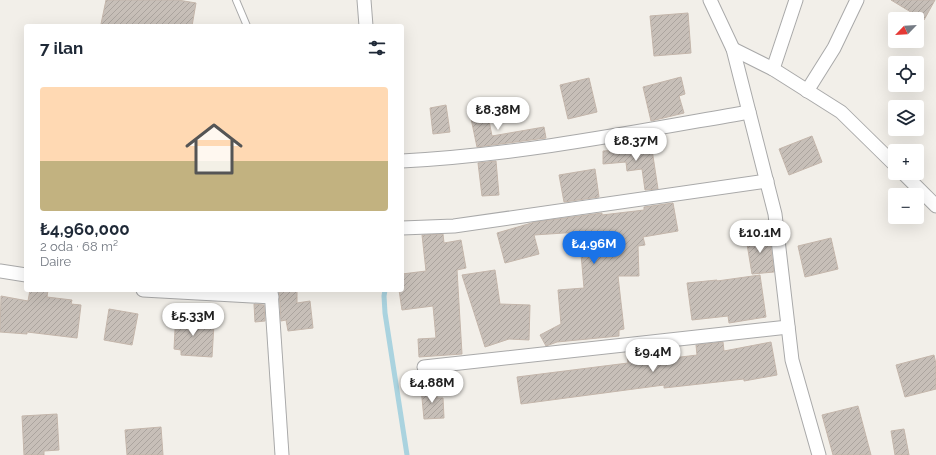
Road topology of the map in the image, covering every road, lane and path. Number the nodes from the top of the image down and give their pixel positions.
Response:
1 (236, 0) edge
2 (364, 0) edge
3 (710, 0) edge
4 (796, 0) edge
5 (857, 0) edge
6 (246, 24) edge
7 (366, 24) edge
8 (733, 49) junction
9 (773, 69) junction
10 (807, 91) junction
11 (749, 112) junction
12 (888, 158) edge
13 (404, 161) edge
14 (910, 180) edge
15 (767, 181) junction
16 (936, 206) edge
17 (404, 228) edge
18 (0, 271) edge
19 (24, 275) edge
20 (208, 292) edge
21 (272, 294) edge
22 (788, 327) junction
23 (424, 366) dead end
24 (282, 455) edge
25 (819, 455) edge

1 - 6 lane
2 - 7 street
3 - 8 street
4 - 9 street
5 - 10 street
8 - 9 street
8 - 11 street
9 - 10 street
10 - 12 street
11 - 13 street
11 - 15 street
14 - 16 street
15 - 17 street
15 - 22 street
18 - 19 street
20 - 21 street
21 - 24 street
22 - 23 street
22 - 25 street

